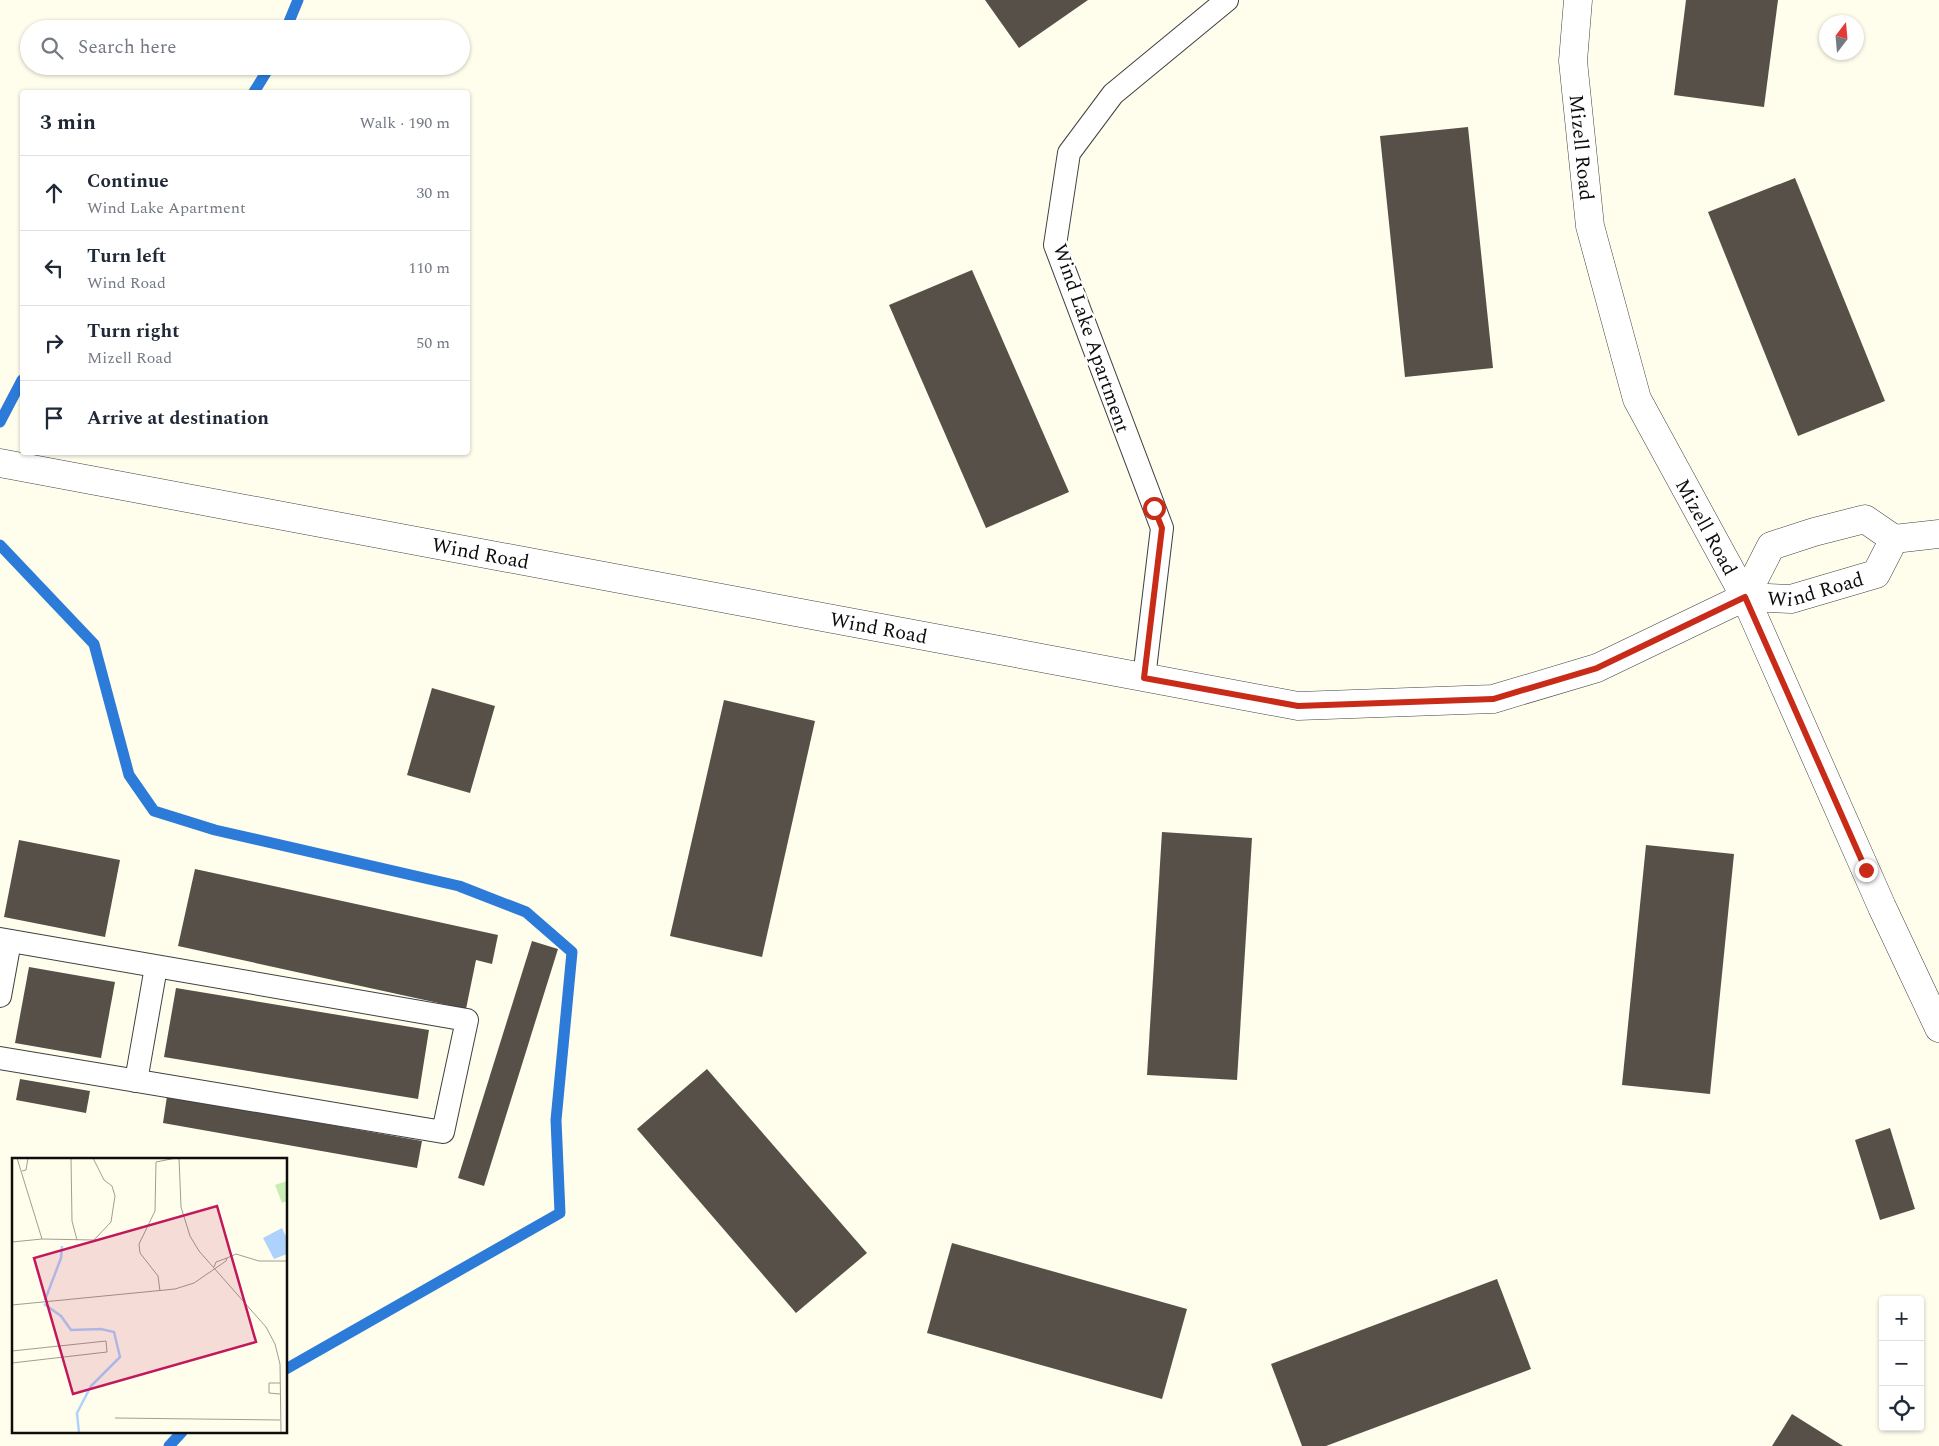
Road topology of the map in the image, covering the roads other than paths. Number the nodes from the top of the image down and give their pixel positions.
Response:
1 (1227, 0) edge
2 (1578, 0) edge
3 (0, 463) edge
4 (1939, 534) edge
5 (1894, 539) junction
6 (1745, 597) junction
7 (1144, 678) junction
8 (5, 940) edge
9 (156, 967) junction
10 (0, 996) edge
11 (1939, 1028) edge
12 (0, 1058) edge
13 (136, 1081) junction

1 - 7 lane, Wind Lake Apartment
2 - 6 street, Mizell Road
3 - 7 street, Wind Road
4 - 5 street
5 - 6 street, Wind Road
5 - 6 street, Wind Road
6 - 7 street, Wind Road
6 - 11 street, Mizell Road
8 - 9 lane
8 - 10 lane
9 - 13 lane
9 - 13 lane
12 - 13 lane

